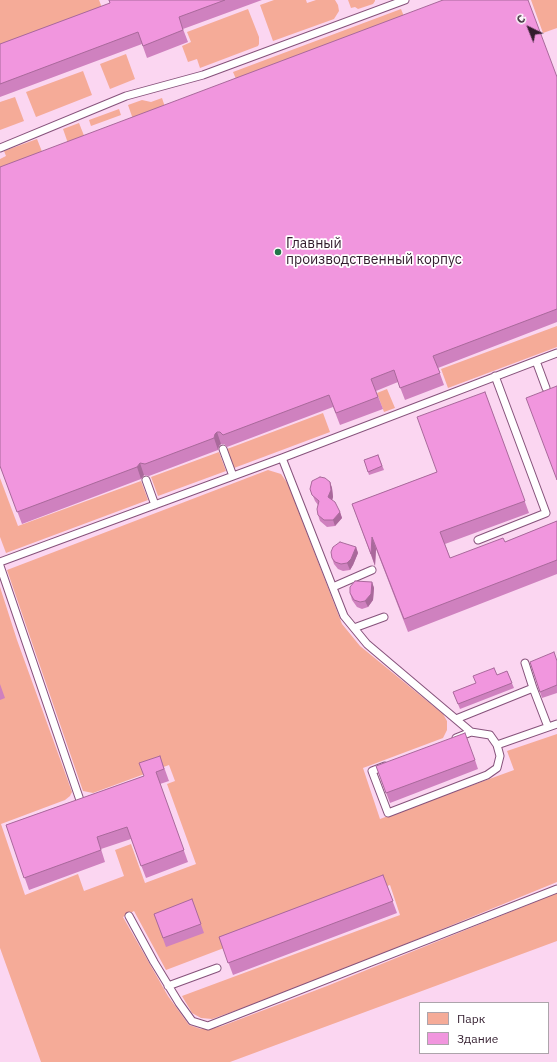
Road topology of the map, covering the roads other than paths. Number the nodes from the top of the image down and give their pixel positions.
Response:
1 (405, 0) edge
2 (0, 148) edge
3 (557, 353) edge
4 (536, 361) junction
5 (496, 376) junction
6 (546, 388) dead end
7 (223, 450) edge
8 (282, 458) junction
9 (233, 476) junction
10 (146, 480) dead end
11 (155, 505) junction
12 (478, 540) dead end
13 (0, 562) edge
14 (0, 566) edge
15 (372, 570) dead end
16 (332, 587) junction
17 (384, 617) dead end
18 (354, 628) junction
19 (525, 663) dead end
20 (533, 688) junction
21 (456, 719) junction
22 (557, 724) edge
23 (548, 727) junction
24 (471, 732) junction
25 (450, 740) edge
26 (497, 745) junction
27 (393, 763) edge
28 (89, 803) edge
29 (557, 889) edge
30 (129, 916) dead end
31 (217, 968) dead end
32 (168, 986) junction

1 - 2 lane
3 - 4 lane
4 - 5 lane
4 - 6 lane
5 - 8 lane
5 - 12 lane
7 - 9 lane
8 - 9 lane
8 - 16 lane
9 - 11 lane
10 - 11 lane
11 - 13 lane
14 - 28 lane
15 - 16 lane
16 - 18 lane
17 - 18 lane
18 - 21 lane
19 - 20 lane
20 - 21 lane
20 - 23 lane
21 - 24 lane
22 - 23 lane
23 - 26 lane
24 - 25 lane
24 - 26 lane
26 - 27 lane
29 - 32 lane
30 - 32 lane
31 - 32 lane

